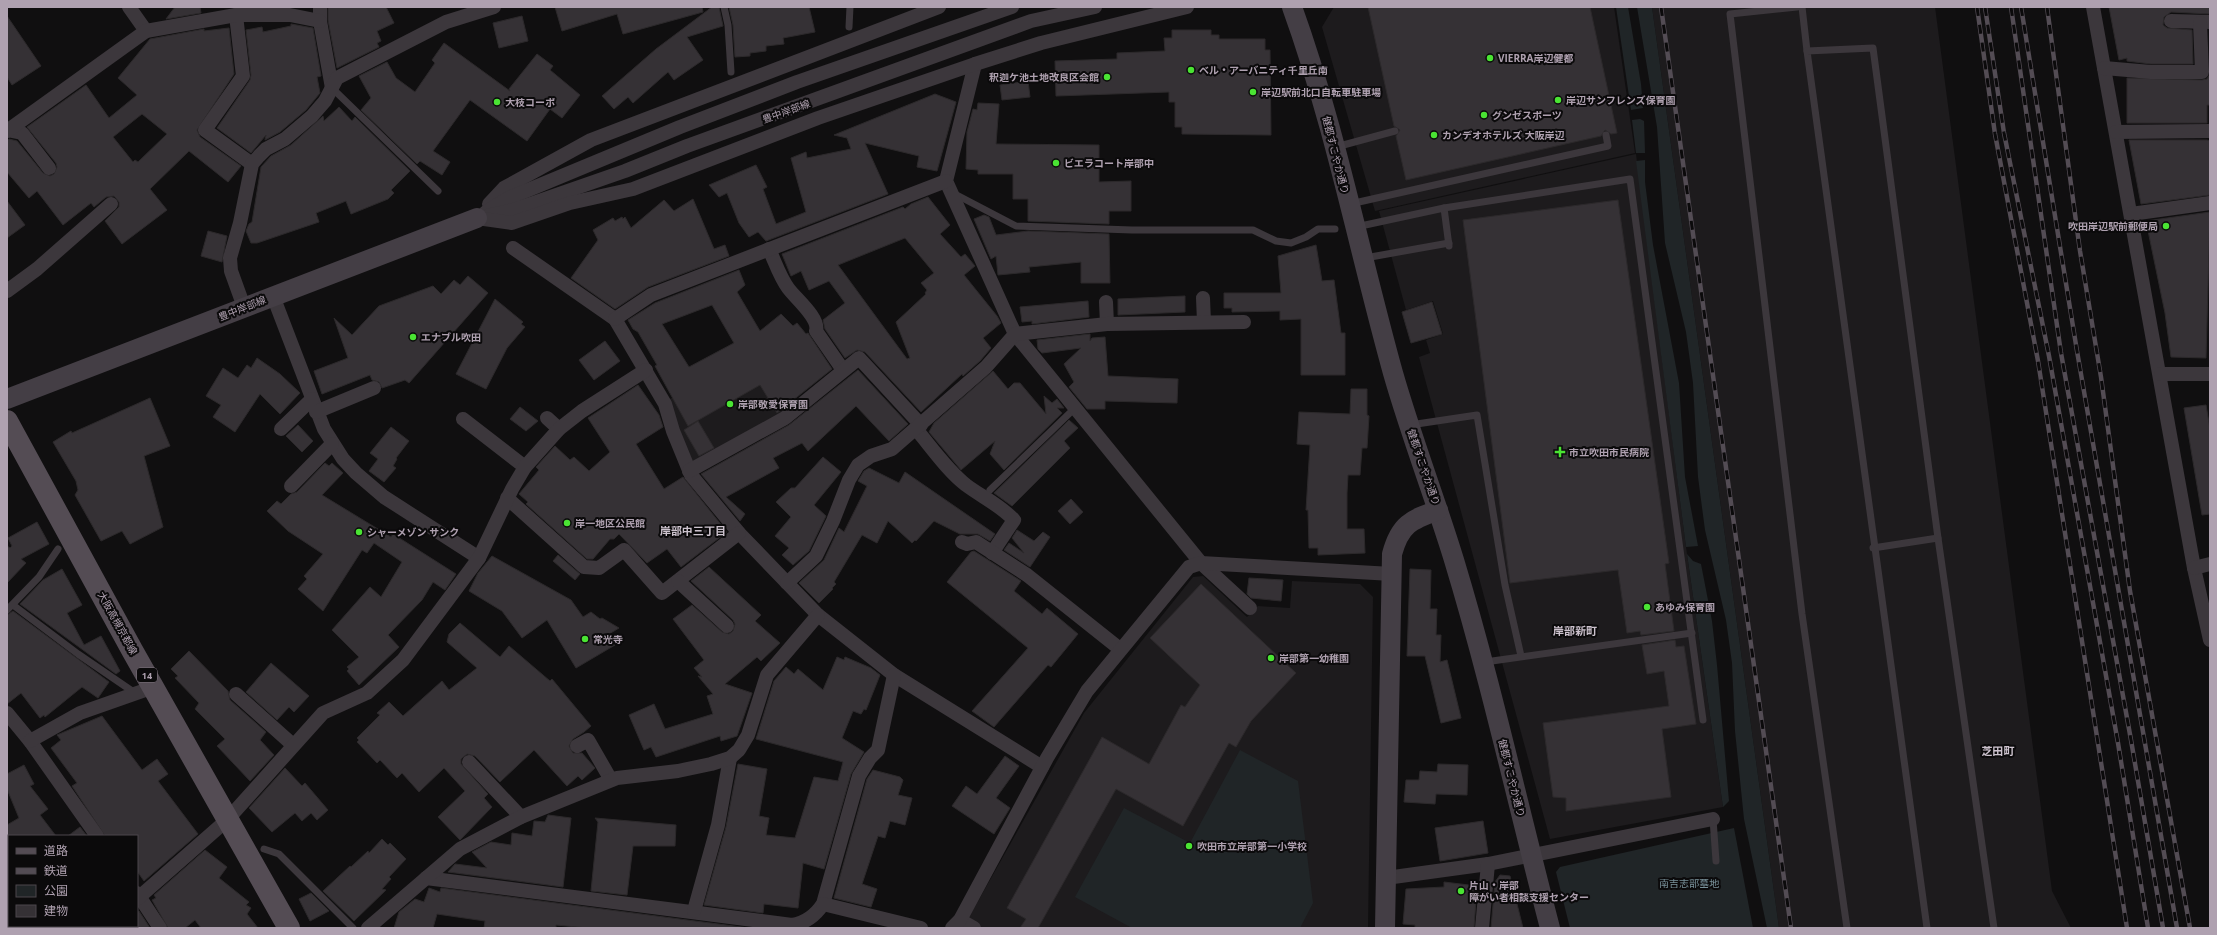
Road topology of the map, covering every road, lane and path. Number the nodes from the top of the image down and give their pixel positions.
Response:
1 (129, 7) edge
2 (494, 7) edge
3 (724, 7) edge
4 (850, 7) edge
5 (938, 7) edge
6 (1012, 7) edge
7 (1095, 7) edge
8 (1187, 7) edge
9 (1292, 7) edge
10 (1797, 7) edge
11 (1802, 7) edge
12 (2093, 7) edge
13 (1729, 11) edge
14 (320, 14) edge
15 (236, 15) junction
16 (2171, 21) dead end
17 (2205, 23) edge
18 (849, 27) dead end
19 (146, 31) junction
20 (1806, 51) junction
21 (975, 64) junction
22 (2104, 68) junction
23 (731, 72) dead end
24 (332, 88) junction
25 (7, 130) edge
26 (1395, 130) dead end
27 (2210, 131) edge
28 (2116, 132) junction
29 (1606, 135) dead end
30 (1336, 147) junction
31 (252, 164) junction
32 (49, 168) dead end
33 (948, 187) junction
34 (438, 191) dead end
35 (2210, 203) edge
36 (111, 204) dead end
37 (1348, 204) junction
38 (1444, 208) junction
39 (2131, 214) junction
40 (477, 218) junction
41 (1344, 228) junction
42 (514, 248) dead end
43 (769, 249) junction
44 (1362, 258) junction
45 (7, 291) edge
46 (273, 296) junction
47 (1203, 298) dead end
48 (1106, 302) dead end
49 (244, 307) junction
50 (615, 319) junction
51 (1204, 322) junction
52 (1244, 322) dead end
53 (1107, 324) junction
54 (1015, 334) junction
55 (646, 370) junction
56 (843, 370) junction
57 (2161, 374) junction
58 (2210, 374) edge
59 (374, 388) dead end
60 (7, 399) edge
61 (314, 406) junction
62 (1075, 408) junction
63 (547, 418) dead end
64 (463, 420) dead end
65 (7, 421) edge
66 (1410, 425) junction
67 (918, 427) junction
68 (559, 428) junction
69 (282, 429) dead end
70 (332, 444) junction
71 (525, 467) junction
72 (689, 471) junction
73 (291, 486) dead end
74 (990, 490) dead end
75 (507, 498) junction
76 (1438, 510) junction
77 (739, 534) junction
78 (1938, 538) junction
79 (962, 542) dead end
80 (1874, 548) junction
81 (58, 549) dead end
82 (992, 552) junction
83 (479, 558) junction
84 (1200, 563) junction
85 (2210, 564) edge
86 (2194, 568) junction
87 (1392, 574) junction
88 (678, 581) junction
89 (787, 583) junction
90 (12, 604) junction
91 (1250, 608) dead end
92 (7, 610) edge
93 (818, 615) junction
94 (727, 626) dead end
95 (1692, 633) junction
96 (2210, 640) edge
97 (1120, 649) junction
98 (1522, 656) junction
99 (1482, 662) junction
100 (894, 675) junction
101 (144, 690) junction
102 (236, 694) dead end
103 (7, 713) edge
104 (1703, 720) dead end
105 (30, 741) junction
106 (292, 745) junction
107 (577, 746) dead end
108 (730, 758) junction
109 (469, 762) dead end
110 (1042, 767) junction
111 (611, 780) junction
112 (522, 817) junction
113 (1713, 819) joint
114 (227, 820) junction
115 (96, 835) edge
116 (264, 849) dead end
117 (1531, 855) junction
118 (1716, 861) dead end
119 (1488, 864) junction
120 (426, 878) junction
121 (1386, 878) junction
122 (138, 896) edge
123 (822, 904) junction
124 (694, 911) junction
125 (956, 924) edge
126 (160, 928) edge
127 (289, 928) edge
128 (353, 928) edge
129 (368, 928) edge
130 (921, 928) edge
131 (974, 928) edge
132 (1385, 928) edge
133 (1482, 928) edge
134 (1550, 928) edge
135 (1846, 928) edge
136 (1927, 928) edge
137 (1994, 928) edge

1 - 19 street
2 - 24 street
3 - 23 lane
4 - 18 lane
5 - 40 street
6 - 40 street, 豊中岸部線
7 - 40 street, 豊中岸部線
8 - 21 street
9 - 30 street, 健都すこやか通り
10 - 13 lane
11 - 20 lane
12 - 22 street
13 - 135 lane
14 - 15 street
14 - 24 street
15 - 19 street
15 - 31 street
16 - 17 street
17 - 22 street
19 - 25 street
20 - 78 lane
20 - 80 lane
21 - 33 street
21 - 40 street
22 - 28 street
24 - 31 street
24 - 34 lane
25 - 32 street
26 - 30 lane
27 - 28 street
28 - 39 street
29 - 37 lane
30 - 37 street, 健都すこやか通り
31 - 49 street
33 - 41 lane
33 - 43 street
33 - 54 street
35 - 39 street
36 - 45 street
37 - 41 street, 健都すこやか通り
38 - 41 lane
38 - 44 lane
38 - 95 lane
39 - 57 street
40 - 46 street, 豊中岸部線
41 - 44 street, 健都すこやか通り
42 - 50 street
43 - 50 street
43 - 56 street
44 - 66 street, 健都すこやか通り
46 - 49 street, 豊中岸部線
46 - 61 street
47 - 51 street
48 - 53 street
49 - 60 street, 豊中岸部線
50 - 55 street
51 - 52 street
51 - 53 street
53 - 54 street
54 - 62 street
54 - 67 street
55 - 68 street
55 - 72 street
56 - 67 street
56 - 72 street
57 - 58 street
57 - 86 street
59 - 61 street
61 - 69 street
61 - 70 street
62 - 74 lane
62 - 84 street
63 - 68 street
64 - 71 street
65 - 101 main road, 大阪高槻京都線 / 14
66 - 76 street, 健都すこやか通り
66 - 98 lane
67 - 82 street
67 - 89 street
68 - 71 street
70 - 73 street
70 - 83 street
71 - 75 street
72 - 77 street
75 - 83 street
75 - 88 street
76 - 87 street
76 - 99 street, 健都すこやか通り
77 - 88 street
77 - 89 street
78 - 80 lane
78 - 137 lane
79 - 82 street
80 - 136 lane
81 - 90 lane
82 - 97 street
83 - 106 street
84 - 87 street
84 - 91 street
84 - 97 street
85 - 86 street
86 - 96 street
87 - 121 street
88 - 94 street
89 - 93 street
90 - 92 lane
90 - 101 lane
93 - 100 street
93 - 108 street
95 - 98 lane
95 - 104 lane
97 - 110 street
98 - 99 lane
99 - 117 street, 健都すこやか通り
100 - 110 street
100 - 123 street
101 - 105 street
101 - 114 main road, 大阪高槻京都線 / 14
102 - 106 street
103 - 105 street
105 - 115 street
106 - 114 street
107 - 111 street
108 - 111 street
108 - 124 street
109 - 112 street
110 - 125 street
111 - 112 street
112 - 120 street
113 - 117 street
113 - 118 lane
114 - 122 street
114 - 127 main road, 大阪高槻京都線 / 14
116 - 128 lane
117 - 119 street
117 - 134 street, 健都すこやか通り
119 - 121 street
119 - 133 street
120 - 124 street
120 - 129 street
121 - 132 street
122 - 126 street
123 - 124 street
123 - 130 street
125 - 131 street

